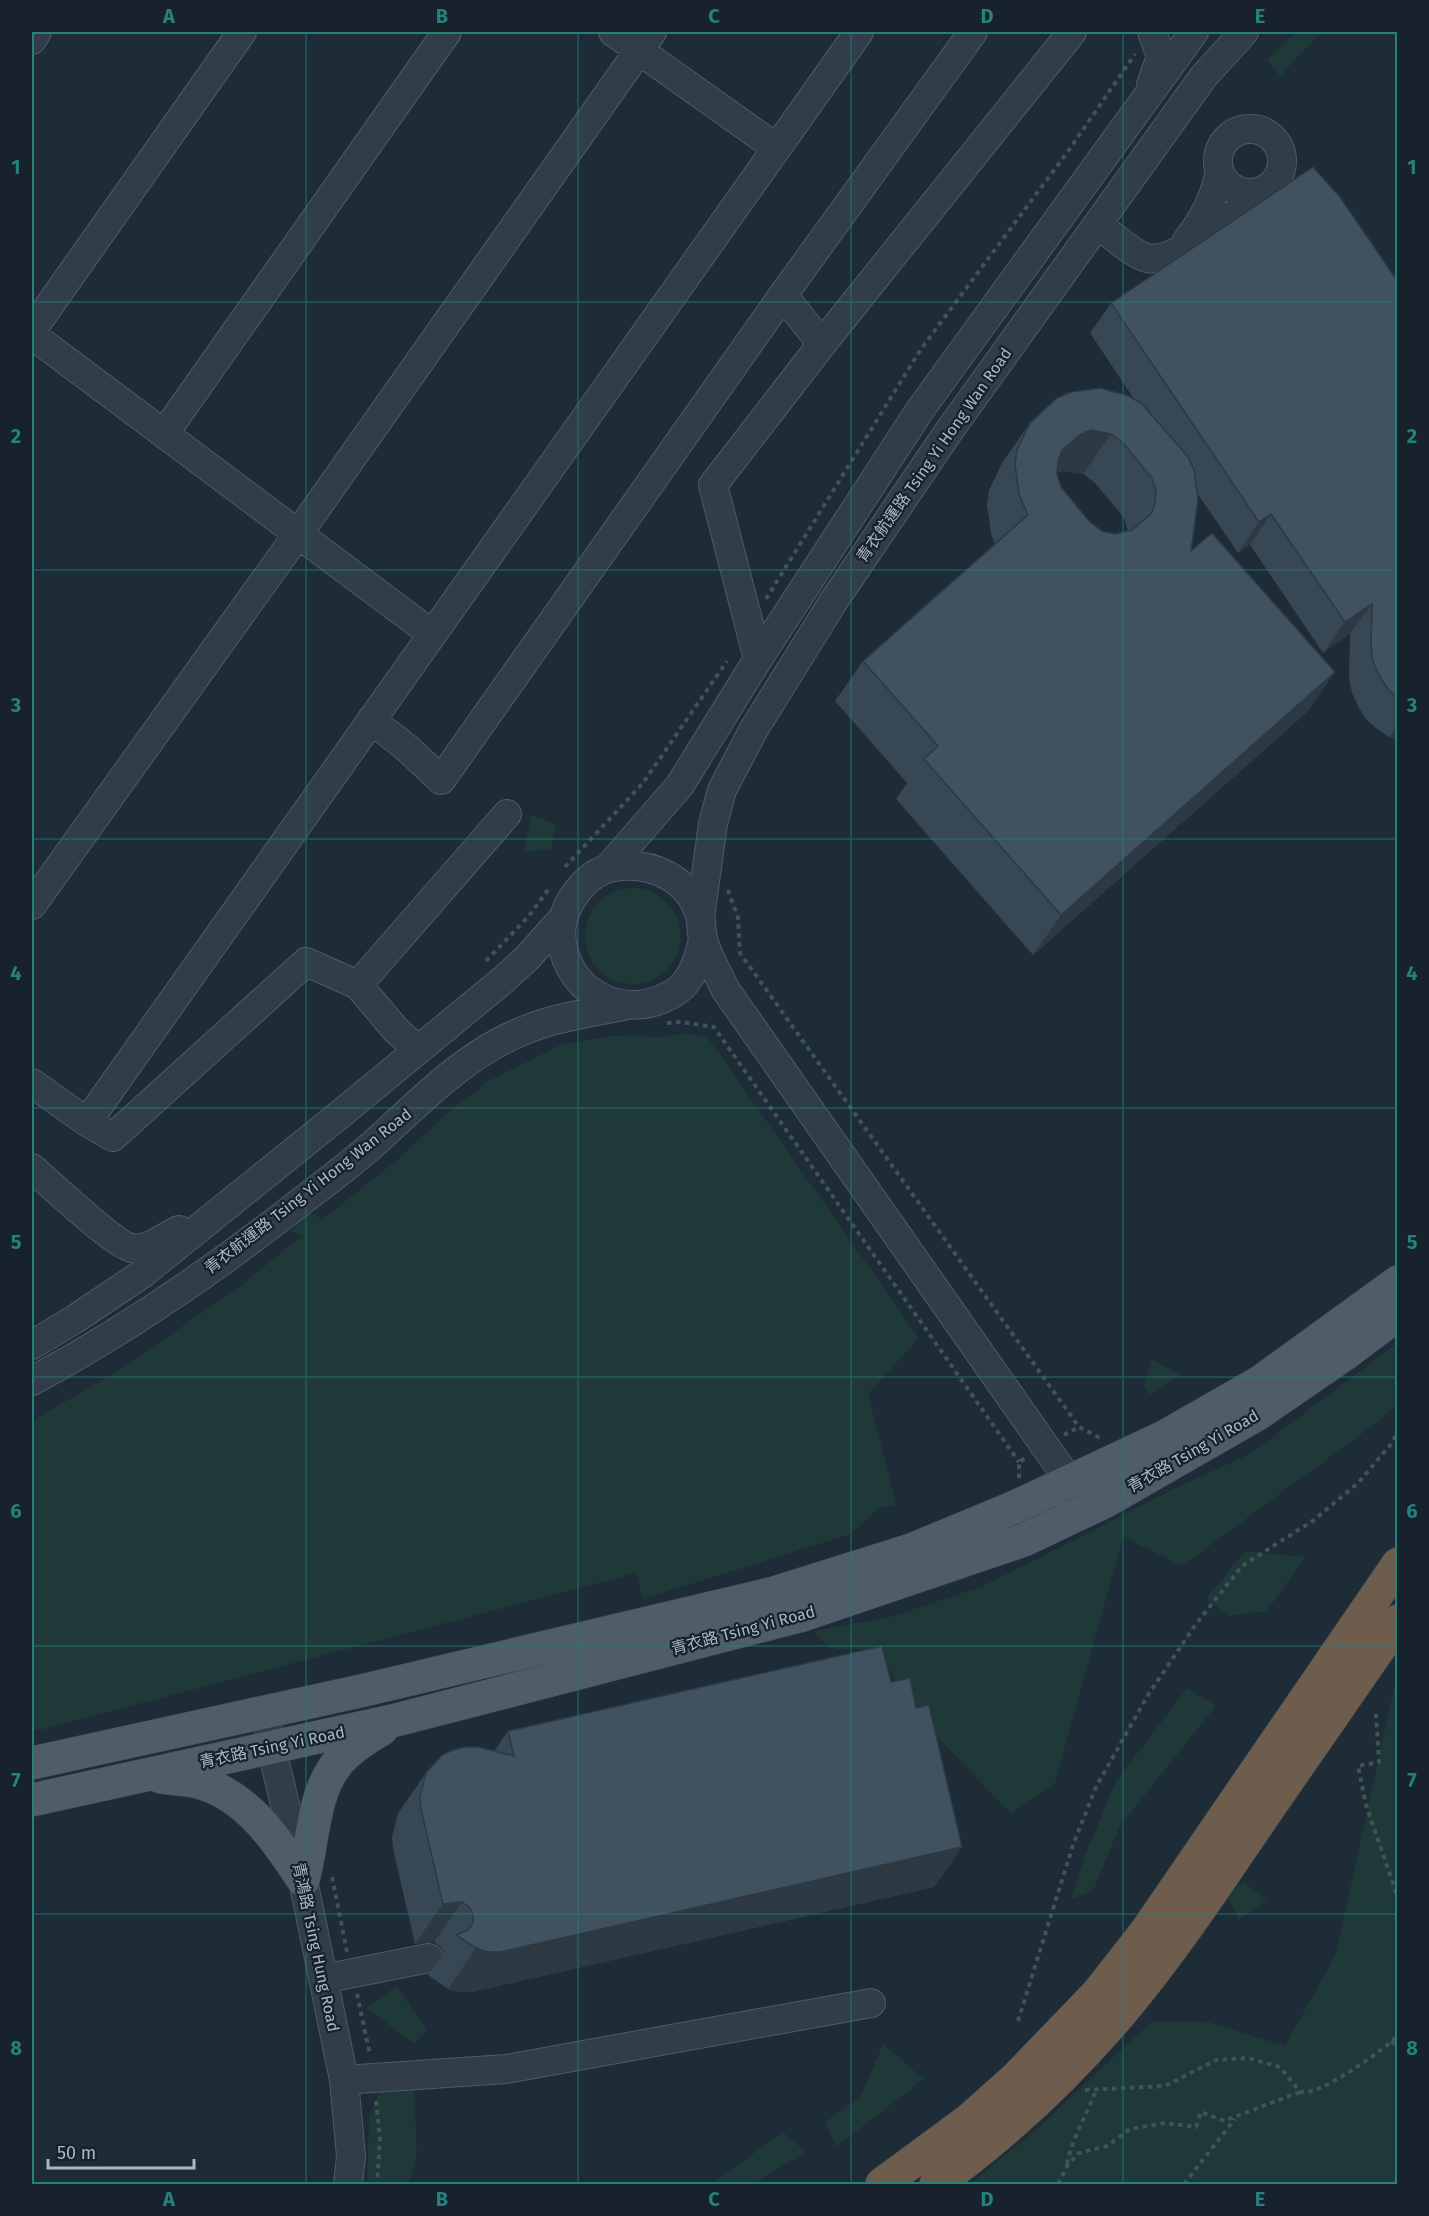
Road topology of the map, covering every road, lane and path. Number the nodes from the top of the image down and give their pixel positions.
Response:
1 (37, 32) edge
2 (242, 32) edge
3 (447, 32) edge
4 (613, 32) edge
5 (859, 32) edge
6 (973, 32) edge
7 (1072, 32) edge
8 (1194, 32) edge
9 (1244, 32) edge
10 (32, 40) edge
11 (646, 41) edge
12 (1145, 41) edge
13 (1146, 98) junction
14 (776, 147) junction
15 (1220, 172) junction
16 (1281, 183) junction
17 (1098, 224) junction
18 (1181, 248) junction
19 (783, 295) junction
20 (32, 330) edge
21 (32, 335) edge
22 (822, 344) junction
23 (164, 434) junction
24 (298, 534) junction
25 (749, 626) junction
26 (432, 634) junction
27 (729, 657) dead end
28 (758, 659) junction
29 (371, 720) junction
30 (507, 814) dead end
31 (608, 868) junction
32 (560, 874) dead end
33 (553, 883) dead end
34 (728, 889) dead end
35 (32, 905) edge
36 (563, 918) junction
37 (702, 928) junction
38 (483, 964) dead end
39 (686, 983) junction
40 (358, 985) junction
41 (725, 989) junction
42 (623, 1006) junction
43 (714, 1027) dead end
44 (418, 1050) junction
45 (32, 1083) edge
46 (87, 1122) junction
47 (32, 1168) edge
48 (207, 1221) junction
49 (1398, 1282) edge
50 (1398, 1314) edge
51 (32, 1345) edge
52 (32, 1381) edge
53 (1079, 1427) dead end
54 (1398, 1432) edge
55 (1019, 1462) dead end
56 (1070, 1481) junction
57 (1088, 1508) junction
58 (1398, 1564) edge
59 (1398, 1621) edge
60 (265, 1712) junction
61 (1376, 1714) dead end
62 (396, 1720) junction
63 (1298, 1737) junction
64 (271, 1746) junction
65 (32, 1763) edge
66 (142, 1774) junction
67 (32, 1800) edge
68 (303, 1880) junction
69 (1398, 1898) edge
70 (429, 1958) dead end
71 (323, 1978) junction
72 (871, 2003) dead end
73 (1017, 2021) dead end
74 (1398, 2035) edge
75 (1391, 2043) junction
76 (1398, 2045) edge
77 (344, 2080) junction
78 (1096, 2090) junction
79 (1079, 2091) dead end
80 (1300, 2092) junction
81 (1236, 2118) junction
82 (1067, 2166) junction
83 (348, 2184) edge
84 (882, 2184) edge
85 (936, 2184) edge
86 (1058, 2184) edge
87 (1184, 2184) edge

1 - 10 street
2 - 20 street
3 - 23 street
4 - 11 street
5 - 14 street
6 - 19 street
7 - 22 street
8 - 13 street, 青衣航運路 Tsing Yi Hong Wan Road
9 - 17 street, 青衣航運路 Tsing Yi Hong Wan Road
11 - 14 street
11 - 24 street
12 - 13 street
12 - 25 path
13 - 28 street, 青衣航運路 Tsing Yi Hong Wan Road
14 - 26 street
15 - 16 street
15 - 16 street
15 - 18 street
16 - 18 street
17 - 18 street
17 - 37 street, 青衣航運路 Tsing Yi Hong Wan Road
19 - 22 street
19 - 29 street
21 - 23 street
22 - 25 street
23 - 24 street
24 - 26 street
24 - 35 street
25 - 28 street
26 - 29 street
27 - 32 path
28 - 31 street, 青衣航運路 Tsing Yi Hong Wan Road
29 - 46 street
30 - 40 street
31 - 36 street
31 - 37 street
33 - 38 path
34 - 53 path
36 - 42 street
36 - 44 street
37 - 39 street
37 - 41 street
39 - 41 street
39 - 42 street
40 - 44 street
40 - 46 street
41 - 56 street
42 - 52 street, 青衣航運路 Tsing Yi Hong Wan Road
43 - 55 path
44 - 48 street
45 - 46 street
47 - 48 street
48 - 51 street
49 - 56 main road, 青衣路 Tsing Yi Road
50 - 57 main road, 青衣路 Tsing Yi Road
54 - 73 path
56 - 57 street
56 - 60 main road, 青衣路 Tsing Yi Road
57 - 62 main road, 青衣路 Tsing Yi Road
58 - 63 highway
59 - 63 highway
60 - 64 street, 青鴻路 Tsing Hung Road
60 - 65 main road, 青衣路 Tsing Yi Road
61 - 69 path
62 - 64 main road, 青衣路 Tsing Yi Road
62 - 68 main road
63 - 84 highway
63 - 85 highway
64 - 66 main road, 青衣路 Tsing Yi Road
64 - 68 street, 青鴻路 Tsing Hung Road
66 - 67 main road, 青衣路 Tsing Yi Road
66 - 68 main road
68 - 71 street, 青鴻路 Tsing Hung Road
70 - 71 street
71 - 77 street, 青鴻路 Tsing Hung Road
72 - 77 street
74 - 75 path
75 - 76 path
75 - 80 path
77 - 83 street, 青鴻路 Tsing Hung Road
78 - 79 path
78 - 80 path
78 - 82 path
80 - 81 path
81 - 82 path
81 - 87 path
82 - 86 path

